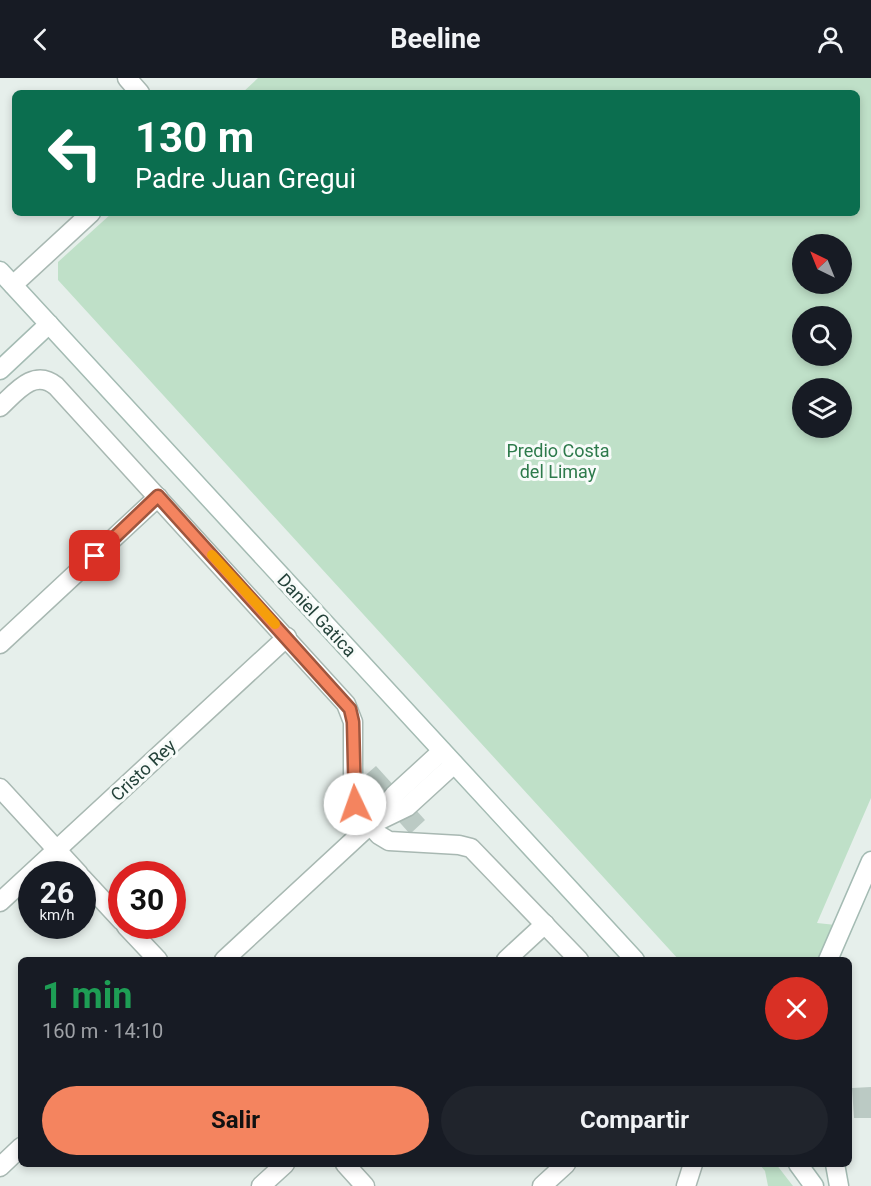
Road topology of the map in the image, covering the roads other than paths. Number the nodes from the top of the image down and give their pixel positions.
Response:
1 (127, 78) edge
2 (137, 90) edge
3 (88, 216) edge
4 (0, 271) edge
5 (13, 285) junction
6 (49, 324) junction
7 (0, 370) edge
8 (0, 407) edge
9 (158, 496) junction
10 (287, 637) junction
11 (0, 644) edge
12 (448, 757) junction
13 (0, 788) edge
14 (370, 825) junction
15 (57, 850) junction
16 (67, 861) edge
17 (871, 861) edge
18 (96, 893) edge
19 (0, 902) edge
20 (108, 906) edge
21 (545, 924) junction
22 (138, 939) edge
23 (155, 957) edge
24 (227, 957) edge
25 (509, 957) edge
26 (576, 957) edge
27 (632, 957) edge
28 (829, 957) edge
29 (18, 1151) edge
30 (0, 1167) edge
31 (282, 1167) edge
32 (348, 1167) edge
33 (563, 1167) edge
34 (692, 1167) edge
35 (800, 1167) edge
36 (836, 1167) edge
37 (261, 1186) edge
38 (365, 1186) edge
39 (542, 1186) edge
40 (686, 1186) edge
41 (814, 1186) edge
42 (839, 1186) edge

1 - 2 street
3 - 5 street
4 - 5 street, Daniel Gatica
5 - 6 street, Daniel Gatica
6 - 7 street
6 - 12 street, Daniel Gatica
8 - 9 street, Daniel Gatica
9 - 10 street, Daniel Gatica
9 - 11 street
10 - 14 street, Daniel Gatica
10 - 15 street, Cristo Rey
12 - 14 street
12 - 27 street, Daniel Gatica
13 - 15 street
14 - 21 street, Daniel Gatica
14 - 24 street
15 - 16 street
15 - 19 street, Cristo Rey
17 - 28 street
18 - 20 street
21 - 25 street
21 - 26 street, Daniel Gatica
22 - 23 street
29 - 30 street
31 - 37 street
32 - 38 street
33 - 39 street
34 - 40 street
35 - 41 street
36 - 42 street

